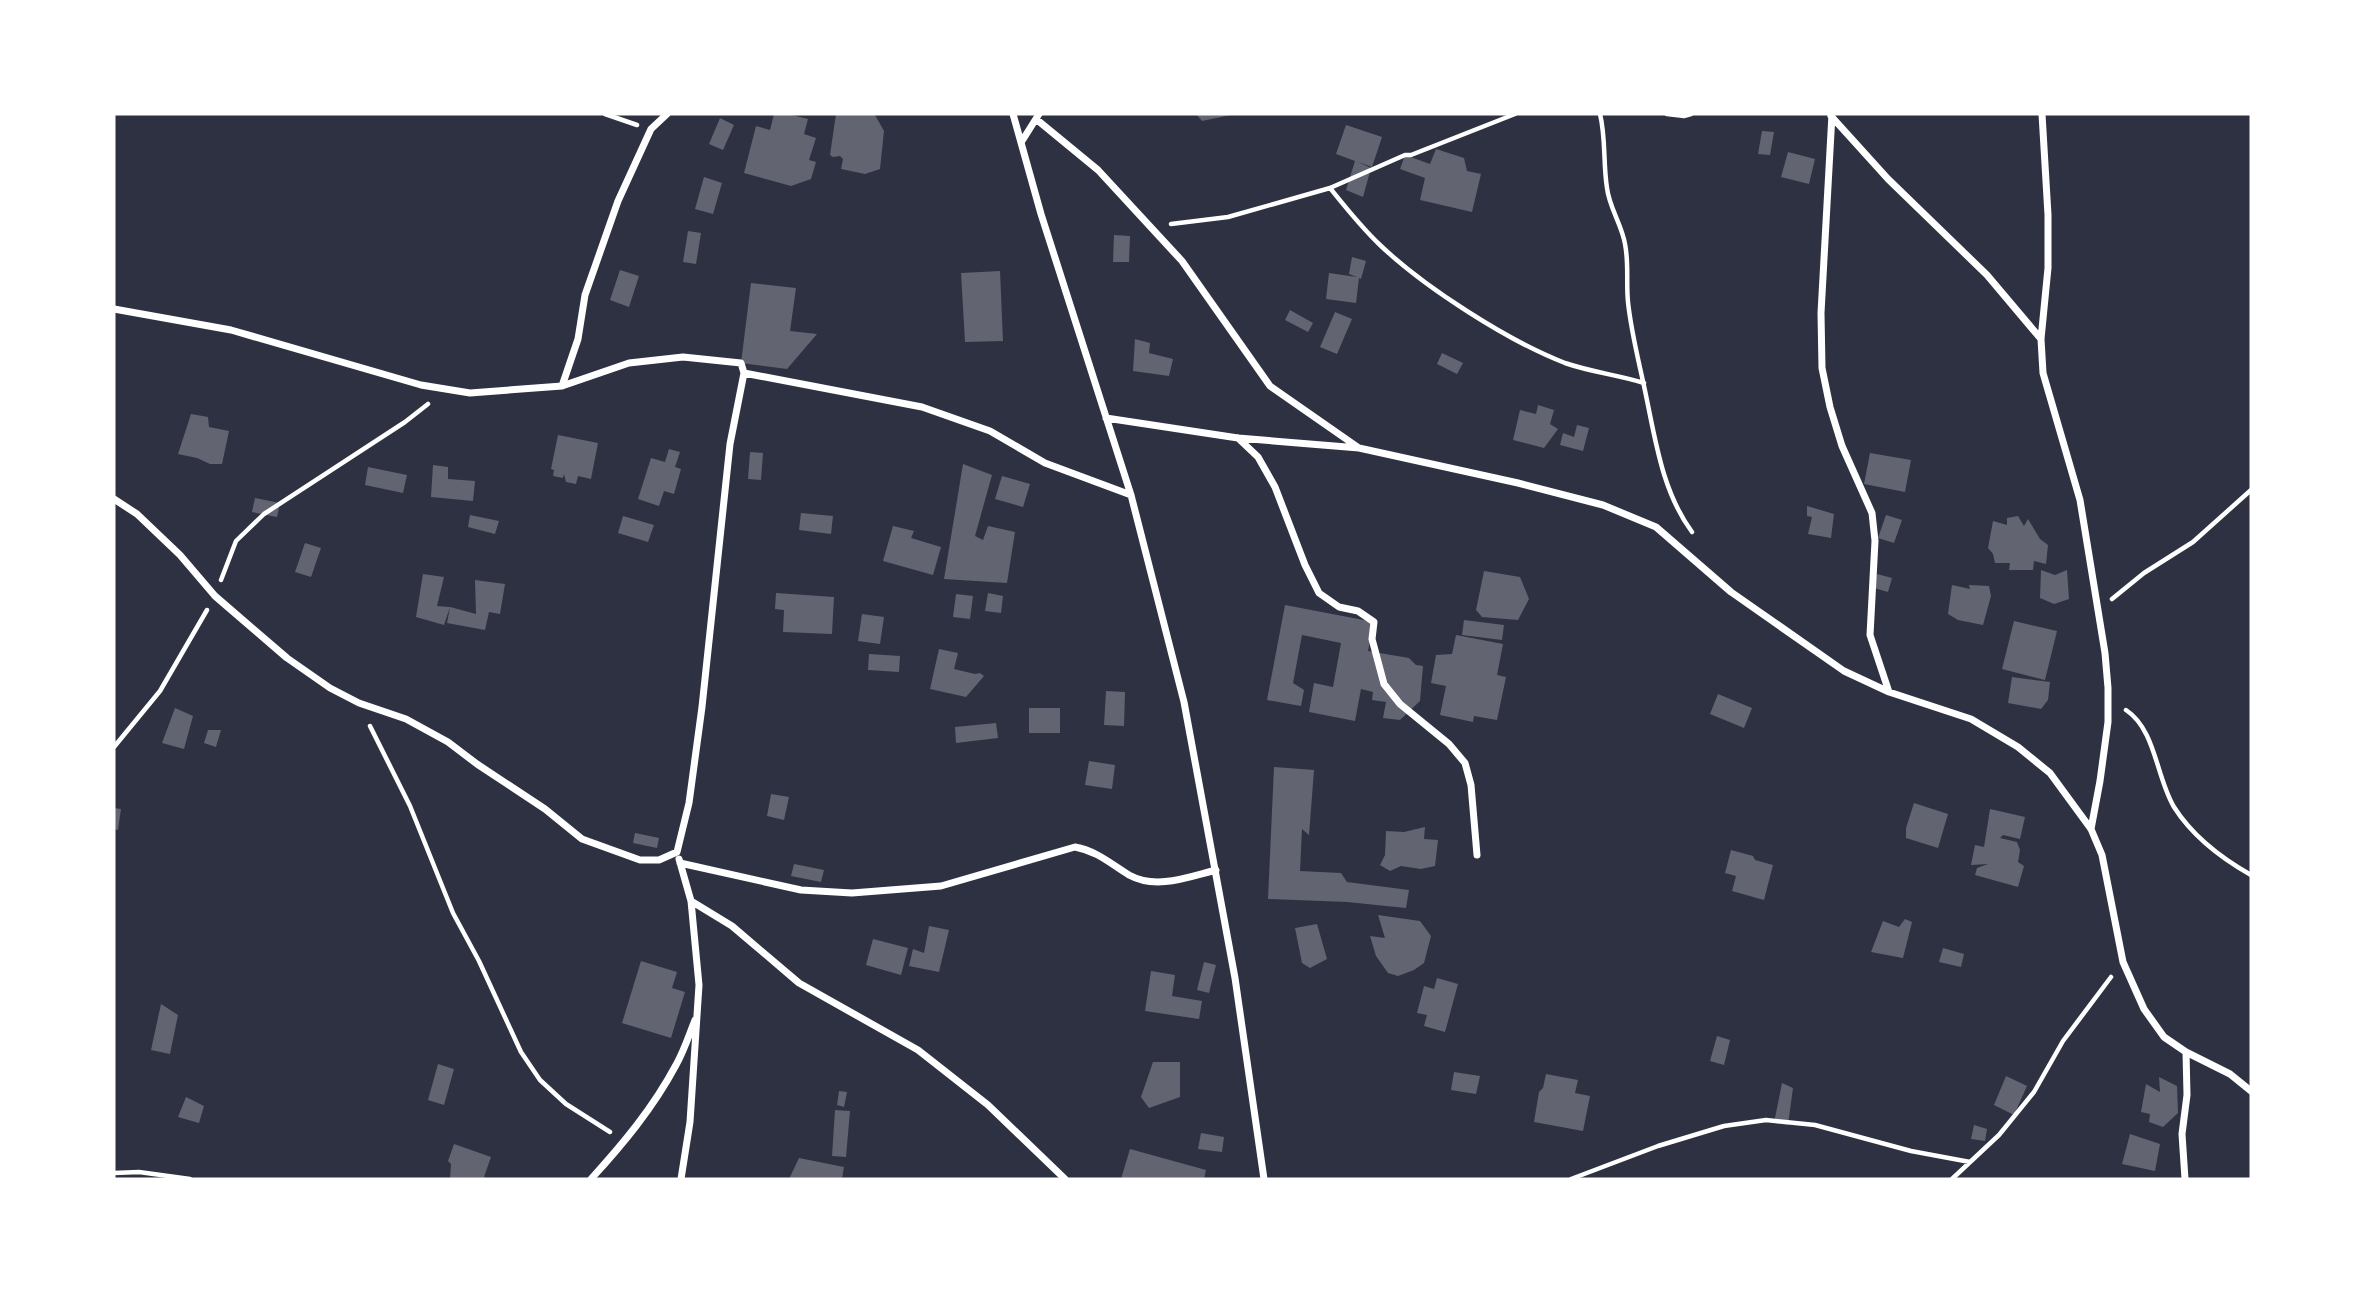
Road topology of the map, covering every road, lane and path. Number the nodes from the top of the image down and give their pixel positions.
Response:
1 (605, 114) edge
2 (667, 114) edge
3 (1013, 114) edge
4 (1515, 114) edge
5 (1600, 114) edge
6 (1667, 114) edge
7 (1690, 114) edge
8 (2042, 114) edge
9 (1830, 115) edge
10 (1038, 116) edge
11 (652, 130) junction
12 (1022, 141) junction
13 (1330, 188) junction
14 (1149, 226) junction
15 (114, 309) edge
16 (2041, 339) junction
17 (744, 373) junction
18 (1644, 383) junction
19 (562, 386) junction
20 (446, 390) junction
21 (1106, 418) junction
22 (1238, 438) junction
23 (1359, 448) junction
24 (2251, 490) edge
25 (1131, 495) junction
26 (114, 499) edge
27 (1696, 538) dead end
28 (215, 596) junction
29 (2098, 610) junction
30 (2108, 688) junction
31 (1889, 692) junction
32 (359, 703) junction
33 (114, 747) edge
34 (2091, 829) junction
35 (677, 852) junction
36 (1477, 855) dead end
37 (680, 863) junction
38 (1216, 870) junction
39 (2251, 875) edge
40 (691, 901) junction
41 (2123, 962) junction
42 (698, 1013) junction
43 (2186, 1052) junction
44 (2251, 1091) edge
45 (625, 1142) junction
46 (1970, 1162) junction
47 (114, 1173) edge
48 (190, 1179) edge
49 (591, 1179) edge
50 (681, 1179) edge
51 (1065, 1179) edge
52 (1264, 1179) edge
53 (1571, 1179) edge
54 (1952, 1179) edge
55 (2185, 1179) edge

1 - 11 path
2 - 11 street
3 - 12 street
4 - 13 path
5 - 18 path
6 - 7 path
8 - 16 street
9 - 16 street
9 - 31 street
10 - 12 street
10 - 14 street
11 - 19 street
12 - 21 street
13 - 14 path
13 - 18 path
14 - 23 street
15 - 20 street
16 - 29 street
17 - 19 street
17 - 25 street
17 - 35 street
18 - 27 path
19 - 20 street
20 - 28 path
21 - 22 street
21 - 25 street
22 - 23 street
22 - 36 street
23 - 31 street
24 - 29 path
25 - 38 street
26 - 28 street
28 - 32 street
28 - 33 path
29 - 30 street
30 - 34 street
30 - 39 path
31 - 34 street
32 - 35 street
32 - 45 path
34 - 41 street
35 - 37 street
37 - 38 street
37 - 40 street
38 - 52 street
40 - 42 street
40 - 51 street
41 - 43 street
41 - 46 path
42 - 45 street
42 - 50 street
43 - 44 street
43 - 55 street
45 - 49 street
46 - 53 path
46 - 54 path
47 - 48 path

